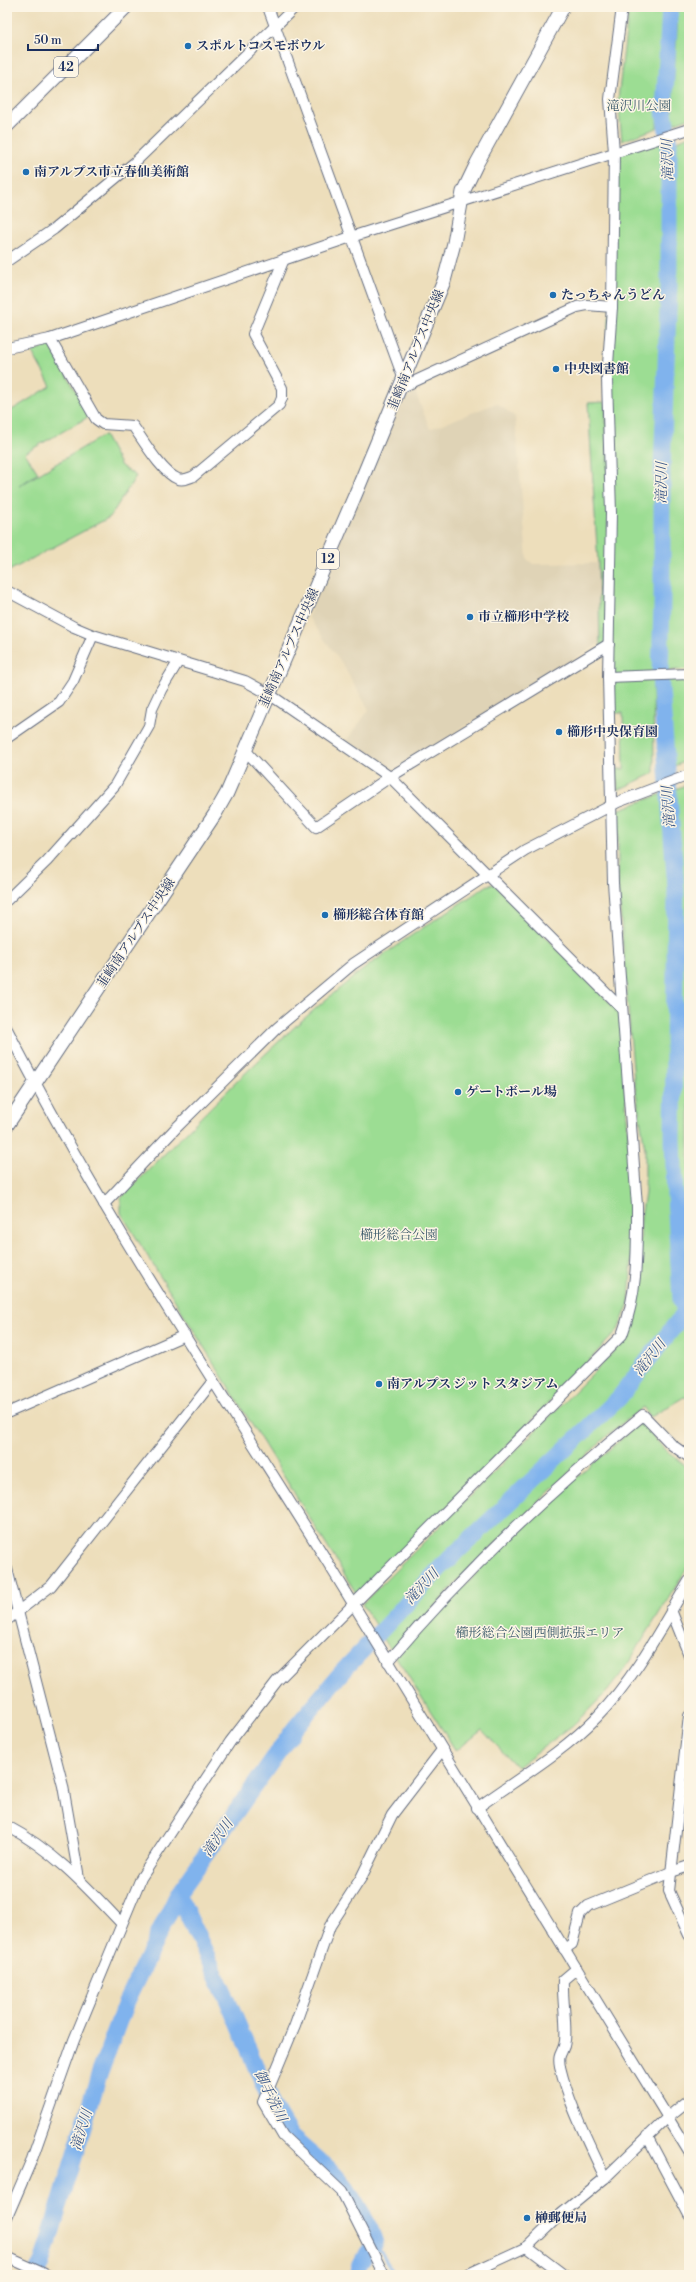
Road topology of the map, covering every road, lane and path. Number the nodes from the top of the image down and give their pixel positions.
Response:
1 (126, 7) edge
2 (268, 7) edge
3 (296, 7) edge
4 (622, 7) edge
5 (558, 9) edge
6 (276, 27) junction
7 (7, 126) edge
8 (689, 129) edge
9 (614, 152) junction
10 (461, 203) junction
11 (351, 237) junction
12 (284, 259) junction
13 (7, 261) edge
14 (612, 307) junction
15 (50, 339) junction
16 (7, 348) edge
17 (402, 384) junction
18 (7, 591) edge
19 (93, 635) junction
20 (609, 644) junction
21 (178, 662) junction
22 (689, 674) edge
23 (608, 677) junction
24 (269, 694) junction
25 (7, 738) edge
26 (245, 750) junction
27 (689, 776) edge
28 (390, 777) junction
29 (615, 803) junction
30 (488, 873) junction
31 (7, 900) edge
32 (622, 1009) junction
33 (7, 1029) edge
34 (35, 1084) junction
35 (7, 1125) edge
36 (104, 1204) junction
37 (184, 1335) junction
38 (213, 1381) junction
39 (7, 1413) edge
40 (689, 1457) edge
41 (7, 1569) edge
42 (689, 1581) edge
43 (356, 1608) junction
44 (671, 1610) junction
45 (18, 1612) junction
46 (7, 1620) edge
47 (689, 1655) edge
48 (387, 1660) junction
49 (689, 1716) edge
50 (442, 1750) junction
51 (477, 1808) junction
52 (7, 1826) edge
53 (689, 1866) edge
54 (671, 1872) junction
55 (79, 1878) junction
56 (121, 1923) junction
57 (689, 1936) edge
58 (564, 1950) junction
59 (576, 1970) junction
60 (689, 2100) edge
61 (668, 2117) junction
62 (647, 2136) junction
63 (689, 2152) edge
64 (605, 2178) junction
65 (689, 2215) edge
66 (7, 2218) edge
67 (527, 2247) junction
68 (7, 2257) edge
69 (47, 2275) edge
70 (384, 2275) edge
71 (466, 2275) edge
72 (564, 2275) edge

1 - 7 main road, 42
2 - 6 street
3 - 6 street
4 - 9 street
5 - 10 main road, 韮崎南アルプス中央線 / 12
6 - 11 street
6 - 13 street
8 - 9 street
9 - 10 street
9 - 14 street
10 - 11 street
10 - 17 main road, 韮崎南アルプス中央線 / 12
11 - 12 street
11 - 17 street
12 - 15 street
12 - 15 street
14 - 17 street
14 - 20 street
15 - 16 street
17 - 24 main road, 韮崎南アルプス中央線 / 12
18 - 19 street
19 - 21 street
19 - 25 street
20 - 23 street
20 - 28 street
21 - 24 street
21 - 31 street
22 - 23 street
23 - 29 street
24 - 26 main road, 韮崎南アルプス中央線 / 12
24 - 28 street
26 - 28 street
26 - 34 main road, 韮崎南アルプス中央線 / 12
27 - 29 street
28 - 30 street
29 - 30 street
29 - 32 street
30 - 32 street
30 - 36 street
32 - 43 street
33 - 34 street
34 - 35 main road, 韮崎南アルプス中央線 / 12
34 - 36 street
36 - 37 street
37 - 38 street
37 - 39 street
38 - 43 street
38 - 45 street
40 - 48 street
41 - 45 street
42 - 44 street
43 - 48 street
43 - 56 street
44 - 47 street
44 - 51 street
45 - 46 street
45 - 55 street
48 - 50 street
49 - 54 street
50 - 51 street
50 - 70 street
51 - 58 street
52 - 55 street
53 - 54 street
54 - 57 street
54 - 58 street
55 - 56 street
56 - 66 street
58 - 59 street
59 - 61 street
59 - 64 street
60 - 61 street
61 - 62 street
61 - 63 street
62 - 64 street
62 - 65 street
64 - 67 street
67 - 71 street
67 - 72 street
68 - 69 street

